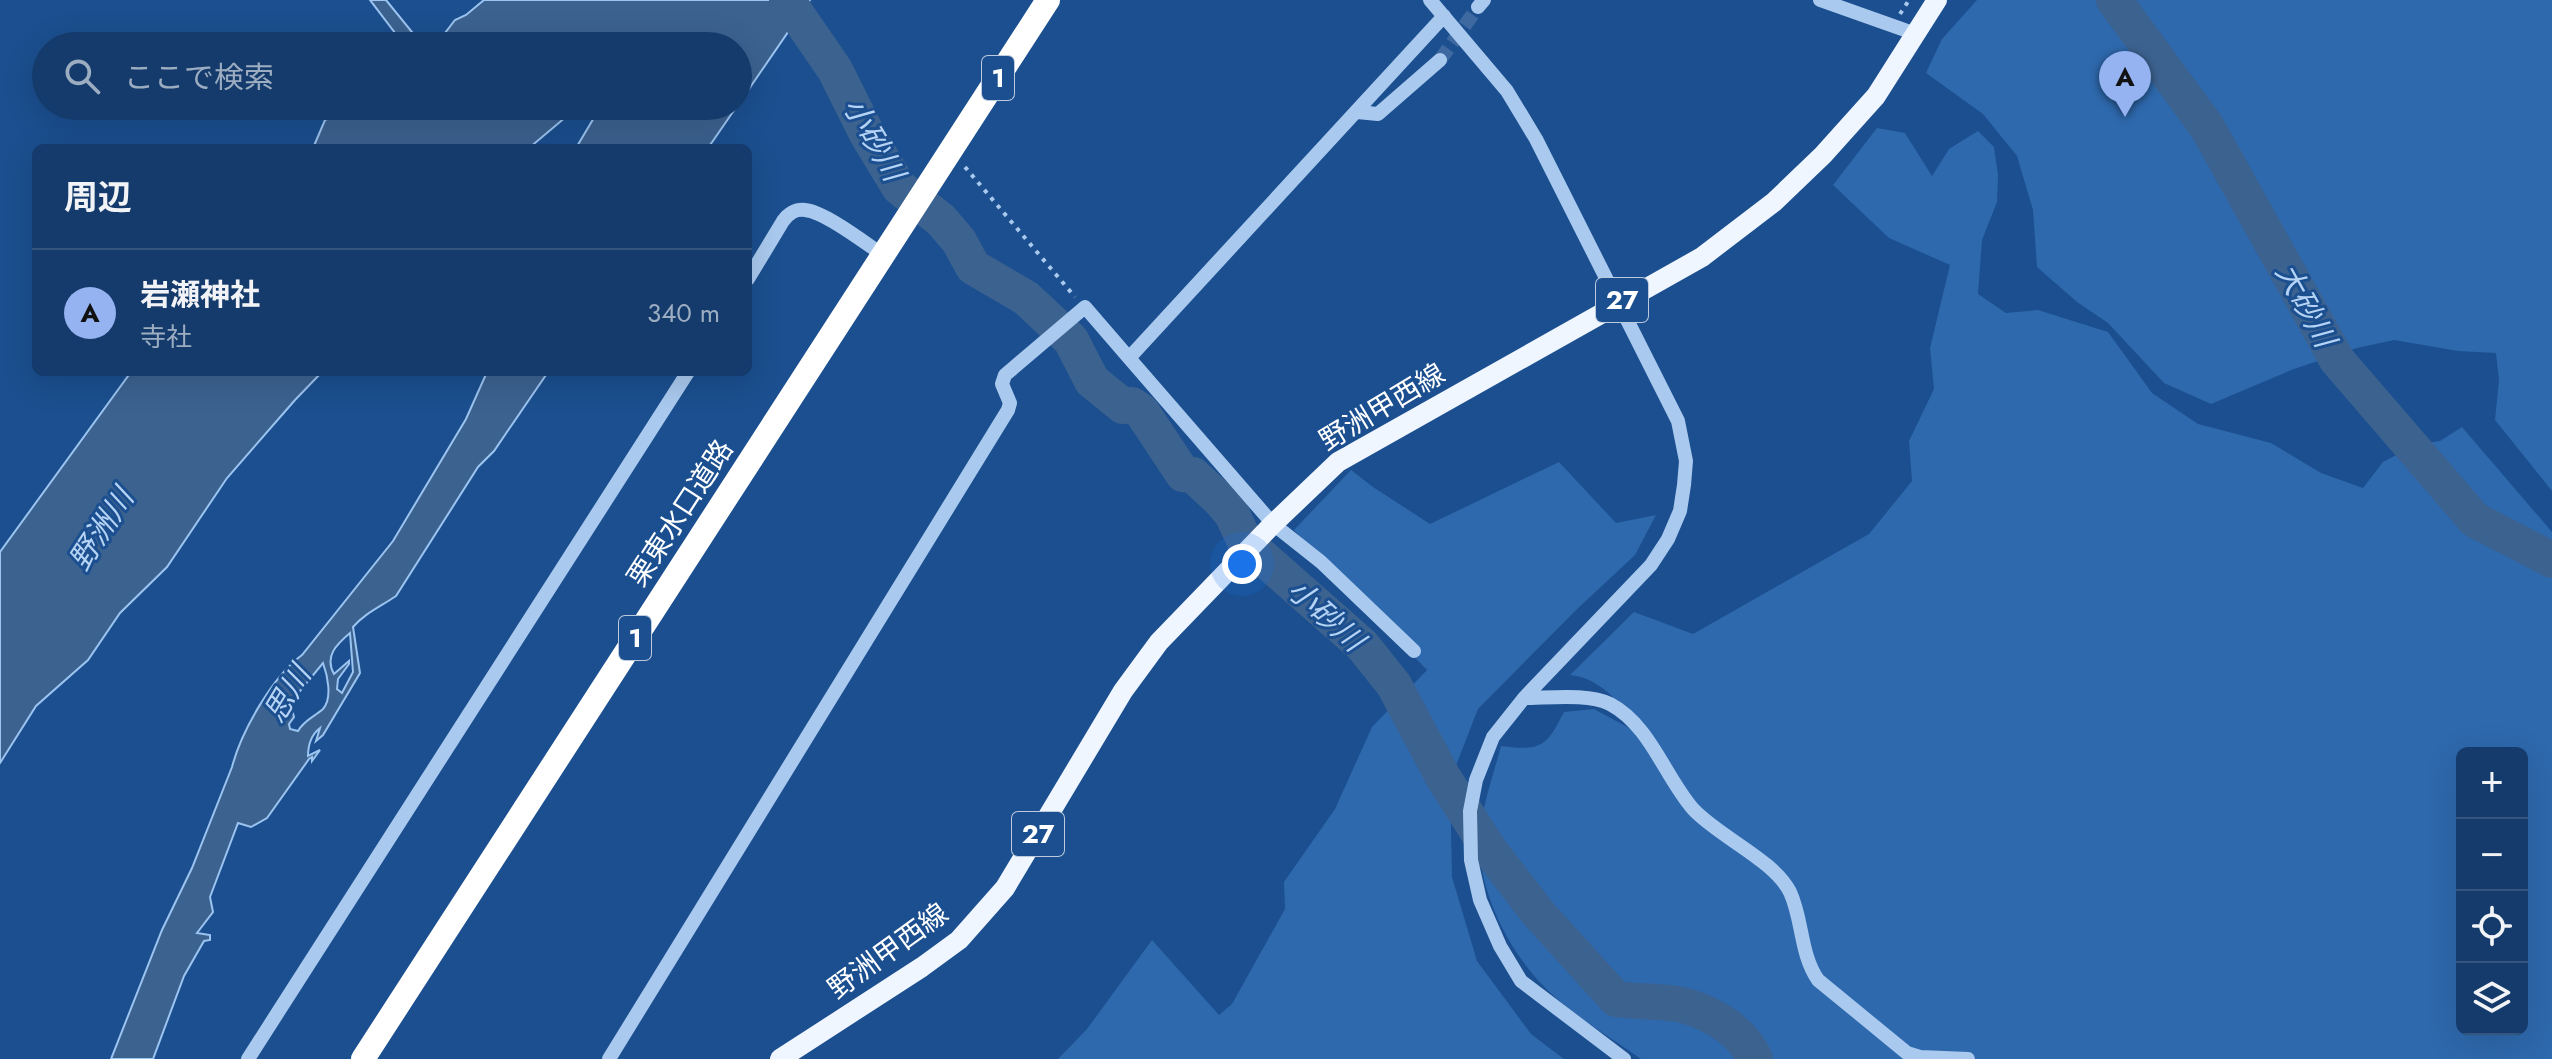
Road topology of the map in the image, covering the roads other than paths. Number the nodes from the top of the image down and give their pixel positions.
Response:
1 (1048, 0) edge
2 (1430, 0) edge
3 (1820, 0) edge
4 (1937, 0) edge
5 (1444, 16) junction
6 (1916, 34) junction
7 (1440, 60) tunnel mouth
8 (1357, 112) junction
9 (883, 255) junction
10 (752, 272) edge
11 (1618, 303) junction
12 (1129, 358) junction
13 (685, 376) edge
14 (1273, 524) junction
15 (1414, 651) dead end
16 (1524, 698) junction
17 (248, 1059) edge
18 (363, 1059) edge
19 (609, 1059) edge
20 (780, 1059) edge
21 (1624, 1059) edge
22 (1968, 1059) edge

1 - 9 highway, 栗東水口道路 / 1
2 - 5 street
3 - 6 street
4 - 6 main road, 野洲甲西線 / 27
5 - 8 street
5 - 11 street
6 - 11 main road, 野洲甲西線 / 27
7 - 8 street
8 - 12 street
9 - 10 street
9 - 18 highway, 栗東水口道路 / 1
11 - 14 main road, 野洲甲西線 / 27
11 - 16 street
12 - 14 street
12 - 19 street
13 - 17 street
14 - 15 street
14 - 20 main road, 野洲甲西線 / 27
16 - 21 street
16 - 22 street

